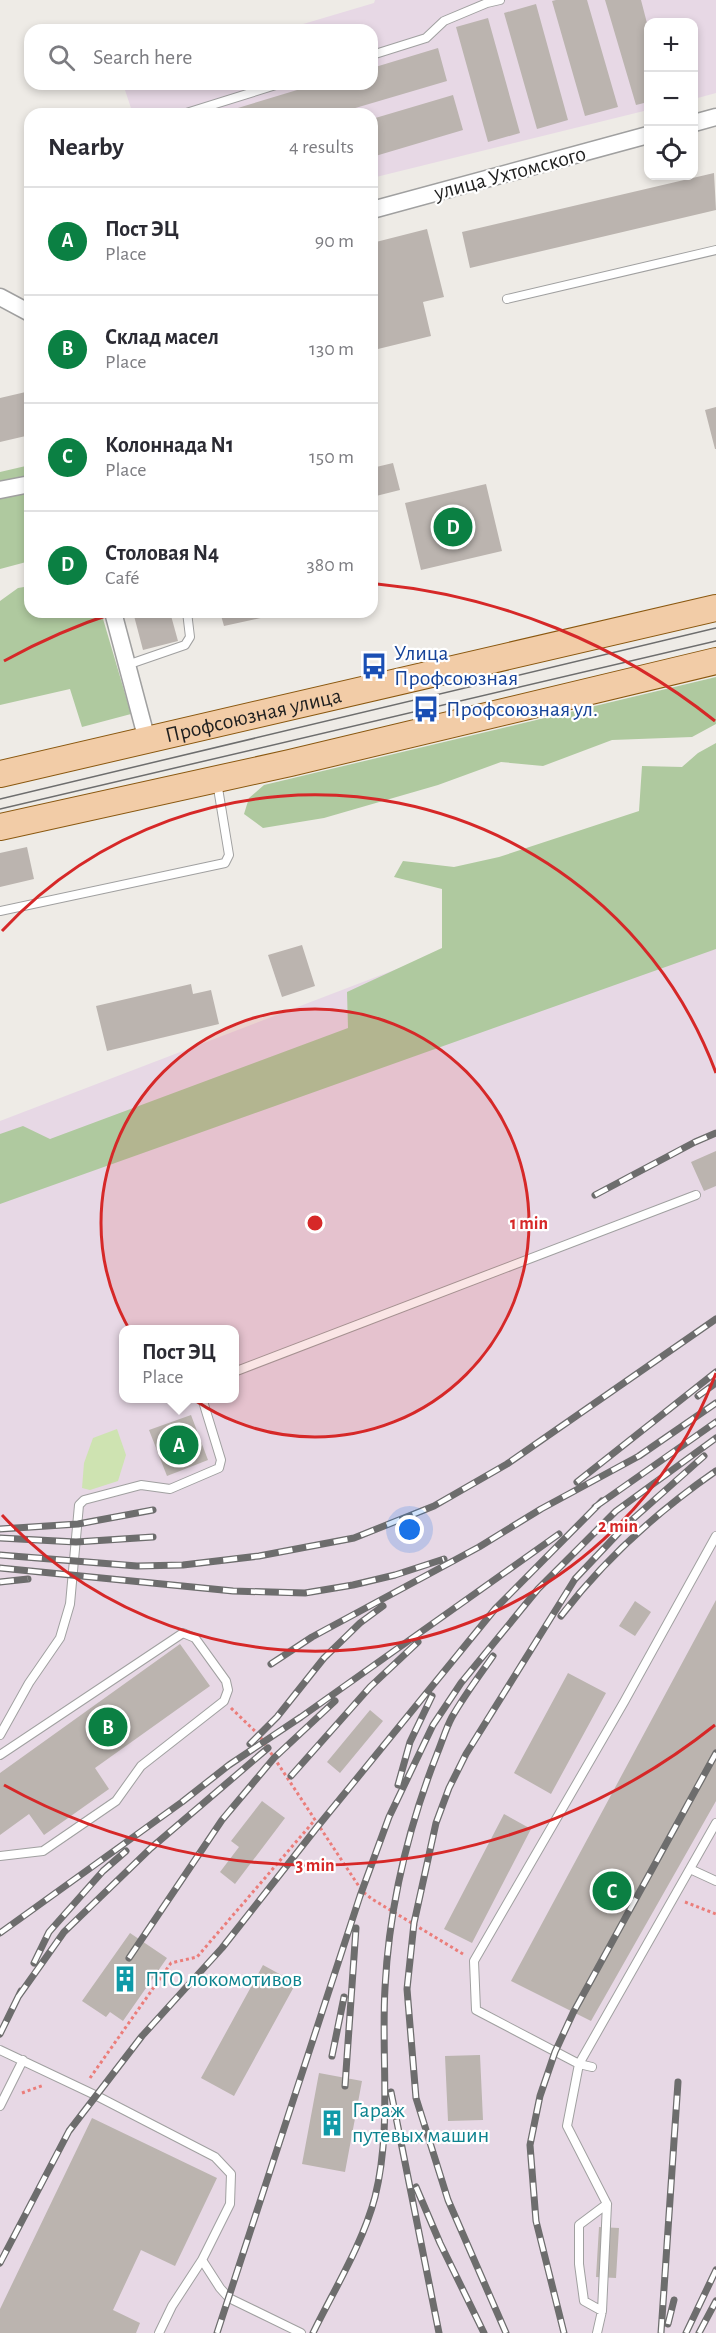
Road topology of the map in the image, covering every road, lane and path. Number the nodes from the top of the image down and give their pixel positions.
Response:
1 (500, 0) edge
2 (378, 53) edge
3 (260, 90) edge
4 (202, 108) edge
5 (716, 117) edge
6 (698, 122) edge
7 (644, 136) edge
8 (378, 208) edge
9 (716, 250) edge
10 (0, 297) edge
11 (507, 299) dead end
12 (24, 310) edge
13 (24, 485) edge
14 (0, 490) edge
15 (716, 608) edge
16 (115, 618) edge
17 (188, 618) edge
18 (716, 661) edge
19 (127, 664) junction
20 (147, 740) junction
21 (0, 774) edge
22 (216, 778) junction
23 (0, 827) edge
24 (0, 911) edge
25 (696, 1195) dead end
26 (239, 1370) edge
27 (204, 1403) edge
28 (716, 1536) edge
29 (224, 1701) junction
30 (0, 1735) edge
31 (0, 1755) edge
32 (314, 1821) junction
33 (716, 1823) edge
34 (0, 1856) edge
35 (690, 1869) junction
36 (716, 1881) edge
37 (474, 1961) junction
38 (0, 2050) edge
39 (22, 2060) junction
40 (579, 2064) junction
41 (592, 2067) dead end
42 (44, 2085) dead end
43 (83, 2089) junction
44 (2, 2102) edge
45 (607, 2204) junction
46 (202, 2260) junction
47 (602, 2311) junction
48 (159, 2333) edge
49 (301, 2333) edge
50 (597, 2333) edge

1 - 2 lane
3 - 4 lane
5 - 6 street
7 - 8 street, улица Ухтомского
9 - 11 lane
10 - 12 street
13 - 14 street
15 - 20 main road, Профсоюзная улица
16 - 19 street
17 - 19 lane
18 - 22 main road
19 - 20 street
20 - 21 main road, Профсоюзная улица
22 - 23 main road
22 - 24 lane
25 - 26 lane
27 - 30 lane
28 - 37 lane
29 - 31 lane
29 - 32 path
29 - 34 lane
32 - 37 path
32 - 43 path
33 - 35 lane
35 - 36 lane
35 - 40 lane
37 - 40 lane
38 - 39 lane
39 - 43 lane
39 - 44 lane
40 - 41 lane
40 - 45 lane
42 - 44 path
43 - 46 lane
45 - 47 lane
45 - 47 lane
46 - 48 lane
46 - 49 lane
47 - 50 lane

